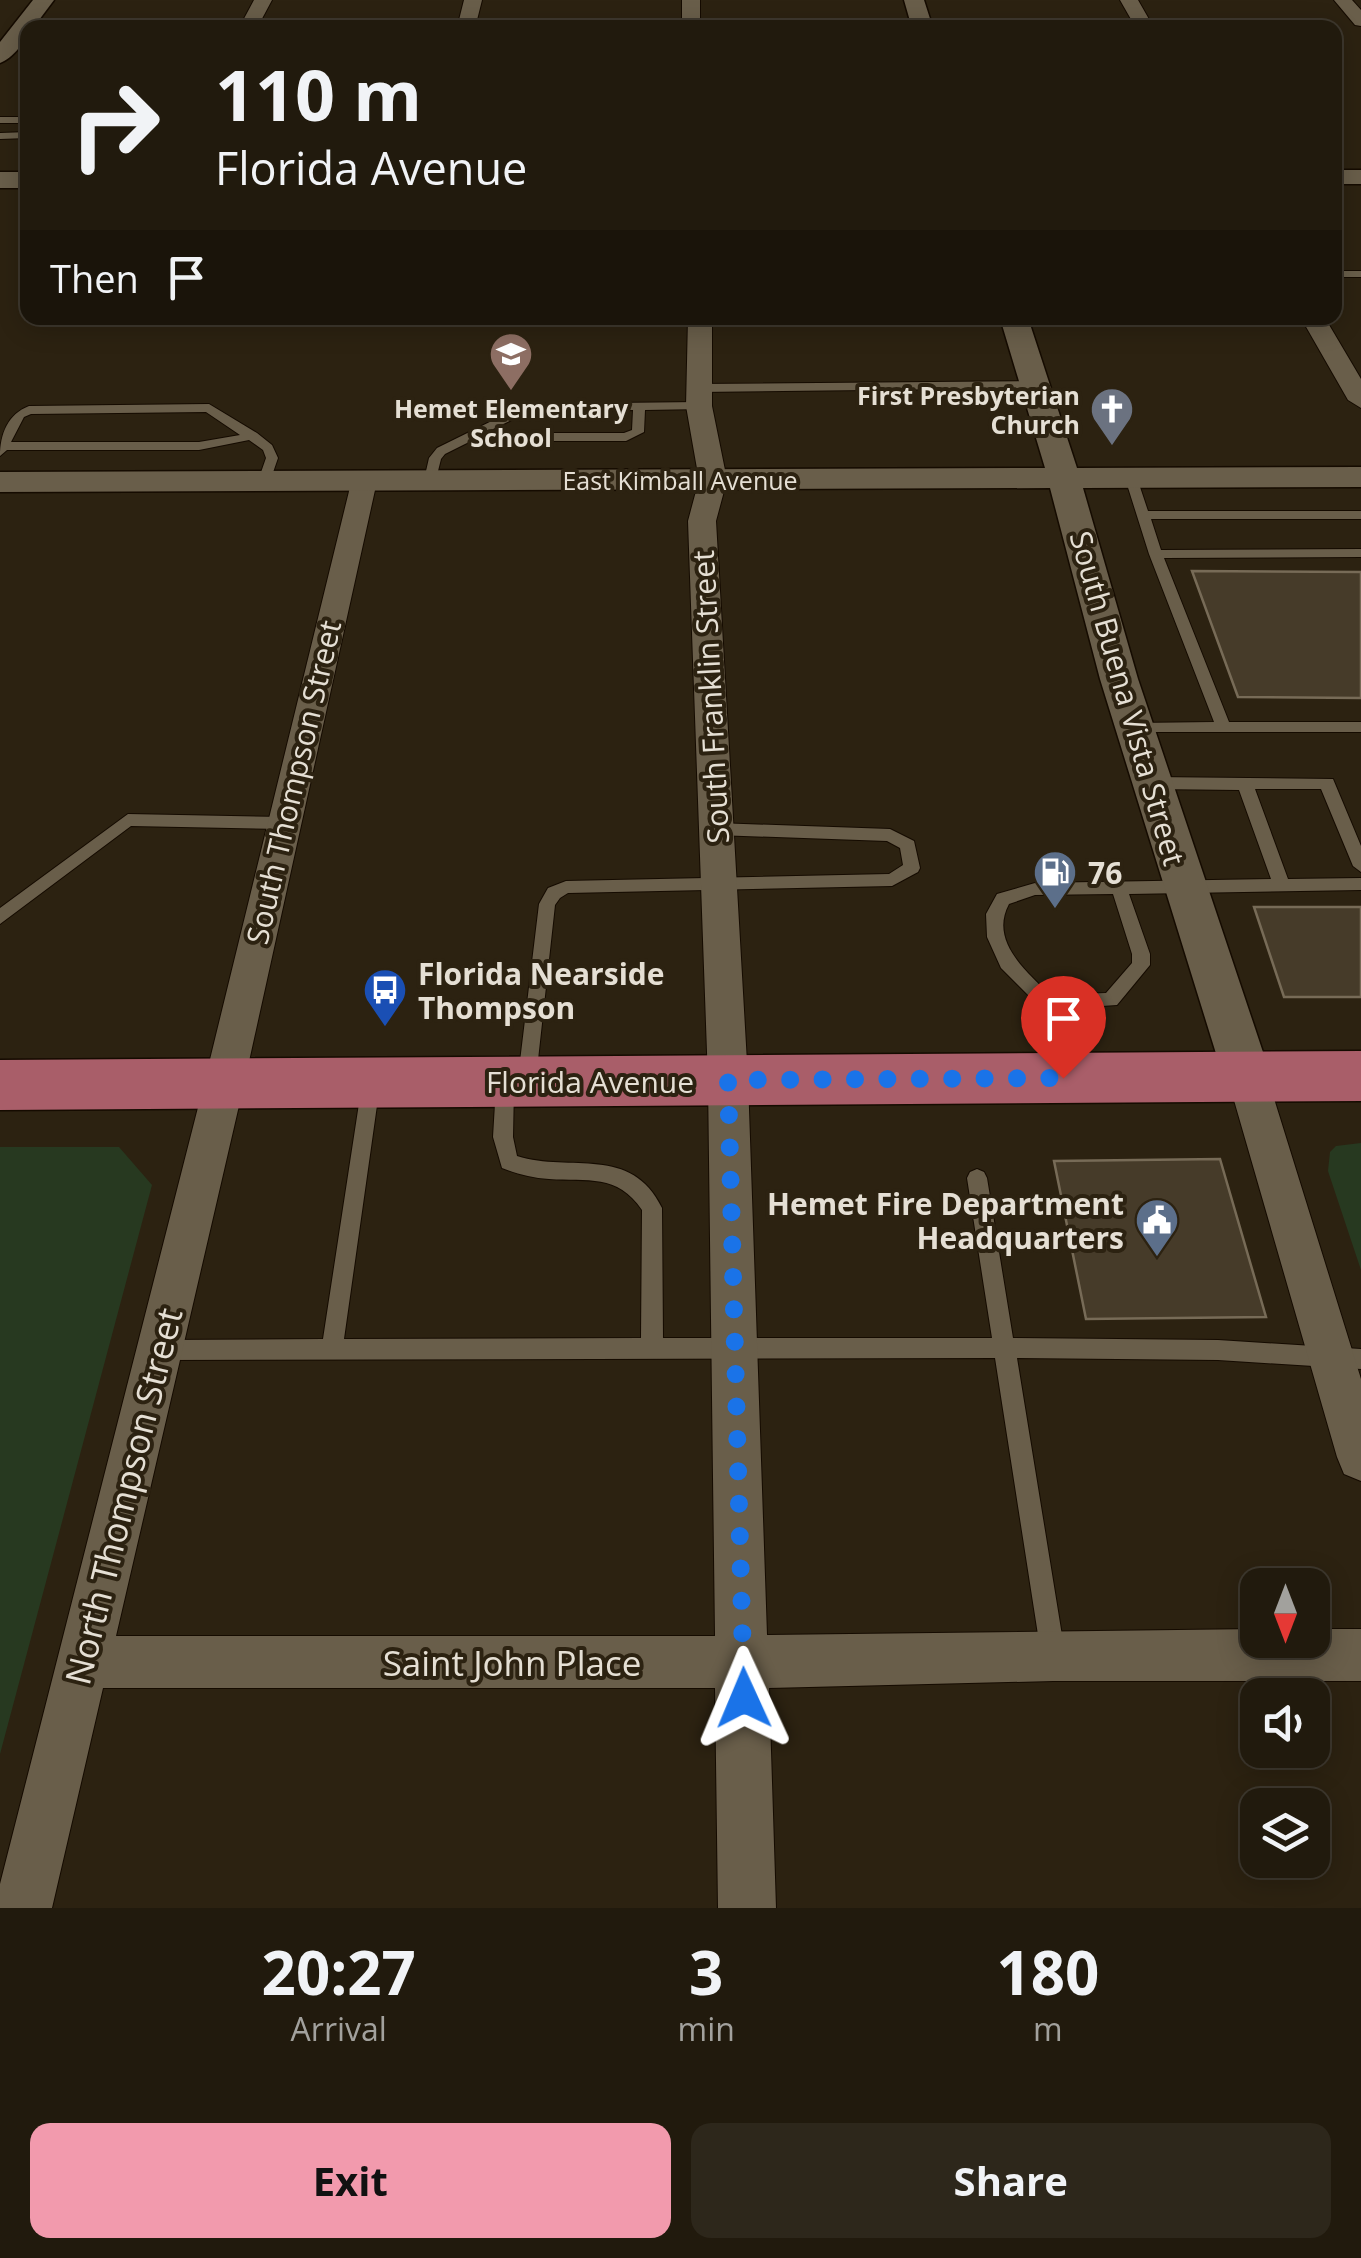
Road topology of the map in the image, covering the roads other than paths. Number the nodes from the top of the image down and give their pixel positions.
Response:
1 (44, 0) edge
2 (1343, 0) edge
3 (23, 20) edge
4 (1361, 20) edge
5 (10, 32) edge
6 (0, 56) edge
7 (700, 325) edge
8 (1016, 325) edge
9 (1317, 325) edge
10 (1035, 386) junction
11 (698, 397) junction
12 (1361, 400) edge
13 (639, 406) junction
14 (253, 436) junction
15 (467, 437) junction
16 (2, 472) edge
17 (1361, 477) edge
18 (1064, 478) junction
19 (1131, 478) junction
20 (430, 480) junction
21 (713, 480) junction
22 (264, 481) junction
23 (363, 481) junction
24 (1142, 515) junction
25 (1361, 515) edge
26 (1361, 553) edge
27 (1156, 554) junction
28 (1223, 727) junction
29 (1361, 727) edge
30 (1136, 728) junction
31 (1152, 782) junction
32 (1245, 784) junction
33 (284, 823) junction
34 (716, 829) junction
35 (1361, 866) edge
36 (719, 881) junction
37 (1361, 884) edge
38 (1282, 885) junction
39 (1184, 886) junction
40 (1120, 888) junction
41 (0, 917) edge
42 (1046, 1002) junction
43 (1247, 1076) junction
44 (1361, 1076) edge
45 (1063, 1078) junction
46 (728, 1080) junction
47 (372, 1082) junction
48 (516, 1082) junction
49 (224, 1084) junction
50 (0, 1085) edge
51 (977, 1178) dead end
52 (1005, 1348) junction
53 (159, 1350) junction
54 (332, 1350) junction
55 (652, 1350) junction
56 (735, 1351) junction
57 (1346, 1359) edge
58 (1361, 1457) edge
59 (1053, 1655) junction
60 (1361, 1655) edge
61 (83, 1662) junction
62 (744, 1662) junction
63 (23, 1908) edge
64 (747, 1908) edge

1 - 3 street
2 - 4 street
5 - 6 street
7 - 11 street, South Franklin Street
8 - 10 street, South Buena Vista Street
9 - 12 street
10 - 11 lane
10 - 18 street, South Buena Vista Street
11 - 13 lane
11 - 21 street, South Franklin Street
13 - 15 lane
13 - 15 lane
14 - 16 lane
14 - 16 lane
14 - 22 lane
15 - 20 lane
16 - 22 street, East Kimball Avenue
17 - 19 street, East Kimball Avenue
18 - 19 street, East Kimball Avenue
18 - 21 street, East Kimball Avenue
18 - 30 street, South Buena Vista Street
19 - 24 lane
20 - 21 street, East Kimball Avenue
20 - 23 street, East Kimball Avenue
21 - 34 street, South Franklin Street
22 - 23 street, East Kimball Avenue
23 - 33 street, South Thompson Street
24 - 25 lane
24 - 27 lane
26 - 27 lane
27 - 28 lane
28 - 29 lane
28 - 30 lane
30 - 31 street, South Buena Vista Street
31 - 32 lane
31 - 39 street, South Buena Vista Street
32 - 35 lane
32 - 38 lane
33 - 41 lane
33 - 49 street, South Thompson Street
34 - 36 street, South Franklin Street
34 - 36 lane
36 - 46 street, South Franklin Street
36 - 48 lane
37 - 38 lane
38 - 39 lane
39 - 40 lane
39 - 43 street, South Buena Vista Street
40 - 42 lane
40 - 42 lane
42 - 45 lane
43 - 44 main road, Florida Avenue
43 - 45 main road, Florida Avenue
43 - 57 street
45 - 46 main road, Florida Avenue
46 - 48 main road, Florida Avenue
46 - 56 street, South Franklin Street
47 - 48 main road, Florida Avenue
47 - 49 main road, Florida Avenue
47 - 54 lane
48 - 55 lane
49 - 50 main road, Florida Avenue
49 - 53 street, North Thompson Street
51 - 52 lane
52 - 56 lane
52 - 57 lane
52 - 59 lane
53 - 54 lane
53 - 61 street, North Thompson Street
54 - 55 lane
55 - 56 lane
56 - 62 street, South Franklin Street
57 - 58 street
59 - 60 street, Saint John Place
59 - 62 street, Saint John Place
61 - 62 street, Saint John Place
61 - 63 street, North Thompson Street
62 - 64 street, South Franklin Street

